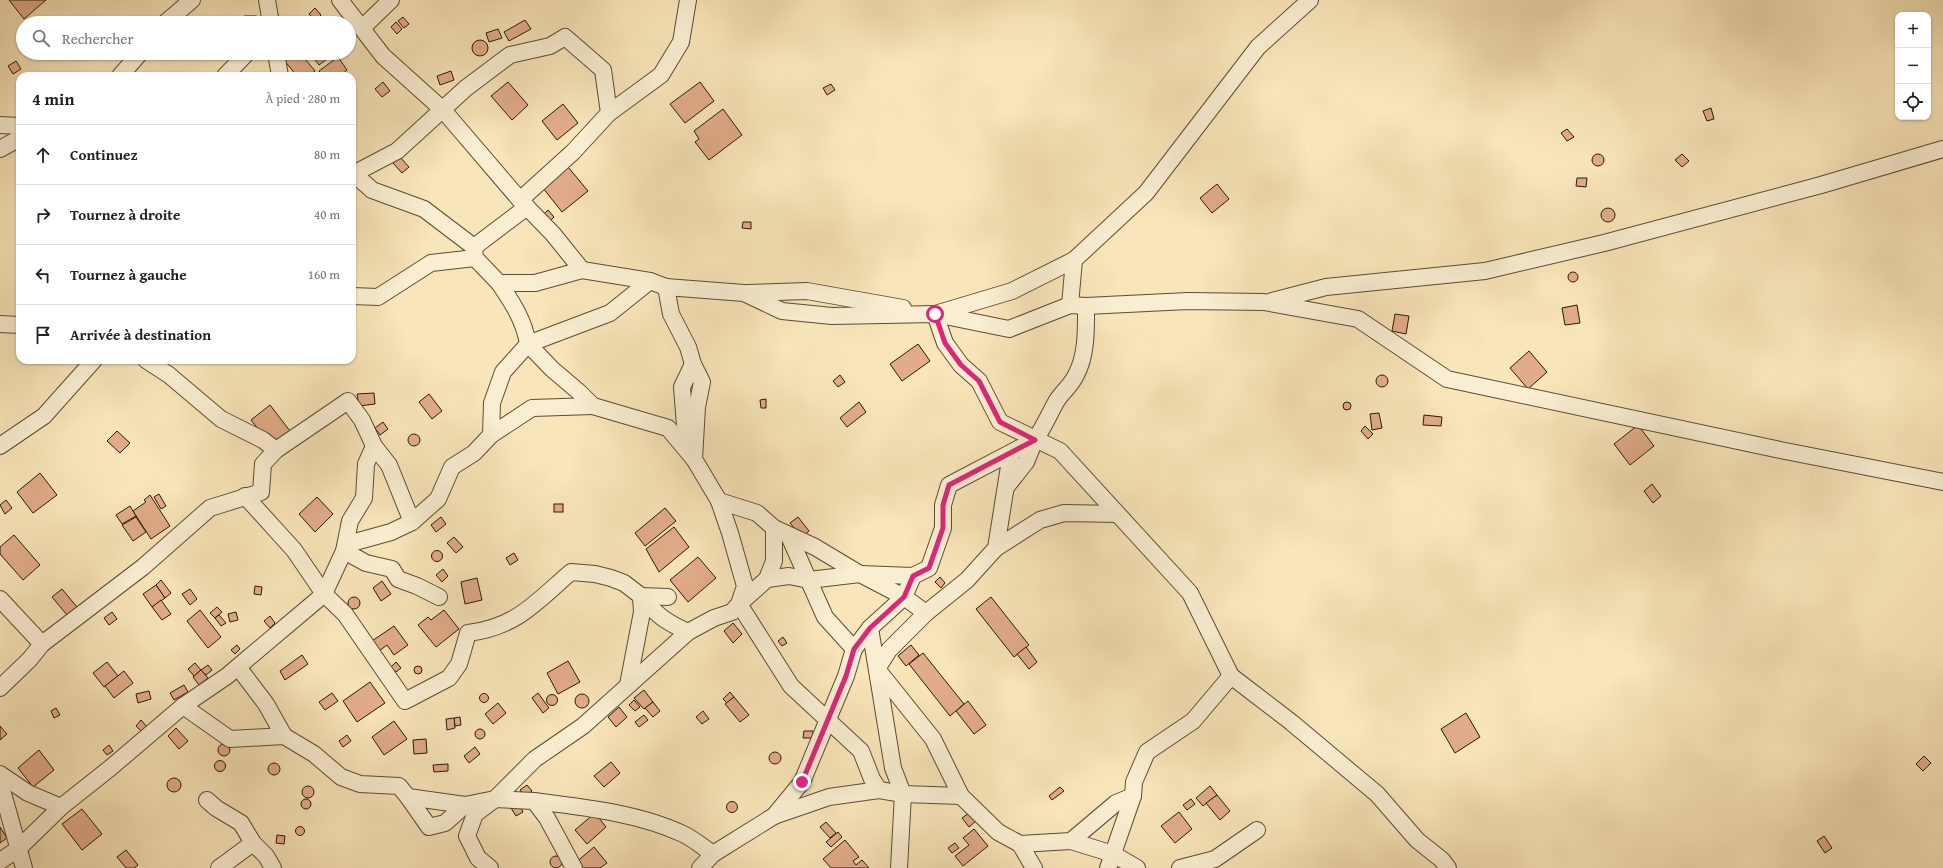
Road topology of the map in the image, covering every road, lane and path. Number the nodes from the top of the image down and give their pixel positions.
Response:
1 (192, 0) edge
2 (267, 0) edge
3 (340, 0) edge
4 (392, 0) edge
5 (688, 0) edge
6 (1310, 0) edge
7 (173, 16) edge
8 (270, 16) edge
9 (353, 16) edge
10 (356, 20) edge
11 (362, 28) junction
12 (135, 60) edge
13 (240, 60) edge
14 (277, 60) edge
15 (125, 72) edge
16 (229, 72) edge
17 (279, 72) edge
18 (443, 110) junction
19 (609, 113) junction
20 (0, 124) edge
21 (16, 126) edge
22 (16, 140) edge
23 (0, 149) edge
24 (1943, 149) edge
25 (356, 172) edge
26 (356, 175) edge
27 (523, 204) junction
28 (474, 253) junction
29 (1074, 260) junction
30 (582, 270) junction
31 (650, 281) junction
32 (499, 283) junction
33 (666, 287) junction
34 (744, 293) junction
35 (356, 296) edge
36 (1264, 302) junction
37 (1070, 305) junction
38 (1086, 306) junction
39 (935, 314) junction
40 (0, 324) edge
41 (16, 325) edge
42 (528, 344) junction
43 (90, 364) edge
44 (153, 364) edge
45 (593, 406) junction
46 (491, 435) junction
47 (1035, 440) junction
48 (0, 446) edge
49 (374, 446) junction
50 (276, 450) junction
51 (1011, 454) junction
52 (694, 459) junction
53 (1943, 482) edge
54 (1006, 487) junction
55 (245, 496) junction
56 (719, 501) junction
57 (1117, 514) junction
58 (412, 522) junction
59 (774, 528) junction
60 (788, 536) junction
61 (996, 548) junction
62 (344, 551) junction
63 (860, 574) junction
64 (913, 576) junction
65 (767, 579) junction
66 (809, 580) junction
67 (324, 594) junction
68 (641, 596) junction
69 (668, 597) dead end
70 (904, 597) junction
71 (439, 598) dead end
72 (0, 599) edge
73 (740, 604) junction
74 (926, 613) junction
75 (870, 628) junction
76 (688, 632) junction
77 (42, 644) junction
78 (854, 649) junction
79 (238, 667) junction
80 (877, 669) junction
81 (1231, 676) junction
82 (628, 685) junction
83 (0, 688) edge
84 (183, 706) junction
85 (827, 719) junction
86 (284, 736) junction
87 (0, 774) edge
88 (0, 783) edge
89 (879, 790) junction
90 (902, 794) junction
91 (961, 796) junction
92 (1133, 796) junction
93 (408, 797) junction
94 (495, 799) junction
95 (207, 800) dead end
96 (534, 801) junction
97 (465, 805) junction
98 (61, 807) junction
99 (774, 816) junction
100 (1257, 830) dead end
101 (1071, 841) junction
102 (253, 843) junction
103 (1020, 844) junction
104 (18, 849) junction
105 (713, 854) junction
106 (0, 861) edge
107 (1110, 861) edge
108 (24, 868) edge
109 (219, 868) edge
110 (273, 868) edge
111 (490, 868) edge
112 (574, 868) edge
113 (700, 868) edge
114 (899, 868) edge
115 (1034, 868) edge
116 (1137, 868) edge
117 (1180, 868) edge
118 (1448, 868) edge

1 - 7 street
2 - 8 street
3 - 9 street
4 - 11 street
5 - 19 street
6 - 29 street
10 - 11 street
11 - 18 street
12 - 15 street
13 - 16 street
14 - 17 street
18 - 19 street
18 - 25 street
18 - 27 street
19 - 27 street
20 - 21 street
22 - 23 street
24 - 36 street
26 - 28 street
27 - 28 street
27 - 30 street
28 - 32 street
28 - 35 street
29 - 37 street
29 - 39 street
30 - 31 street
30 - 32 street
31 - 33 street
31 - 42 street
32 - 42 street
33 - 34 street
33 - 52 street
34 - 39 street
34 - 39 street
36 - 38 street
36 - 53 street
37 - 38 street
37 - 39 street
38 - 47 street
39 - 47 street
40 - 41 street
42 - 45 street
42 - 46 street
43 - 48 street
44 - 50 street
45 - 46 street
45 - 52 street
46 - 58 street
47 - 51 street
47 - 54 street
47 - 57 street
49 - 50 street
49 - 58 street
49 - 62 street
50 - 55 street
51 - 54 street
51 - 64 street
52 - 56 street
54 - 61 street
55 - 67 street
55 - 77 street
56 - 59 street
56 - 73 street
57 - 61 street
57 - 81 street
58 - 62 street
59 - 60 street
59 - 65 street
60 - 63 street
60 - 66 street
61 - 74 street
62 - 67 street
62 - 71 street
63 - 64 street
63 - 66 street
63 - 70 street
64 - 70 street
65 - 66 street
65 - 73 street
66 - 78 street
67 - 68 street
67 - 79 street
68 - 69 street
68 - 76 street
68 - 82 street
70 - 74 street
70 - 75 street
72 - 77 street
73 - 76 street
73 - 85 street
74 - 80 street
75 - 78 street
75 - 80 street
76 - 82 street
77 - 83 street
78 - 85 street
79 - 84 street
79 - 86 street
80 - 90 street
80 - 91 street
81 - 92 street
81 - 118 street
82 - 94 street
84 - 86 street
84 - 98 street
85 - 89 street
85 - 99 street
86 - 93 street
87 - 98 street
88 - 104 street
89 - 90 street
89 - 99 street
90 - 91 street
90 - 114 street
91 - 103 street
92 - 101 street
92 - 107 street
93 - 97 street
93 - 97 street
94 - 96 street
94 - 97 street
94 - 111 street
95 - 102 street
96 - 105 street
96 - 112 street
98 - 104 street
99 - 105 street
100 - 117 street
101 - 103 street
101 - 107 street
102 - 109 street
102 - 110 street
103 - 115 street
104 - 106 street
104 - 108 street
105 - 113 street
107 - 116 street

